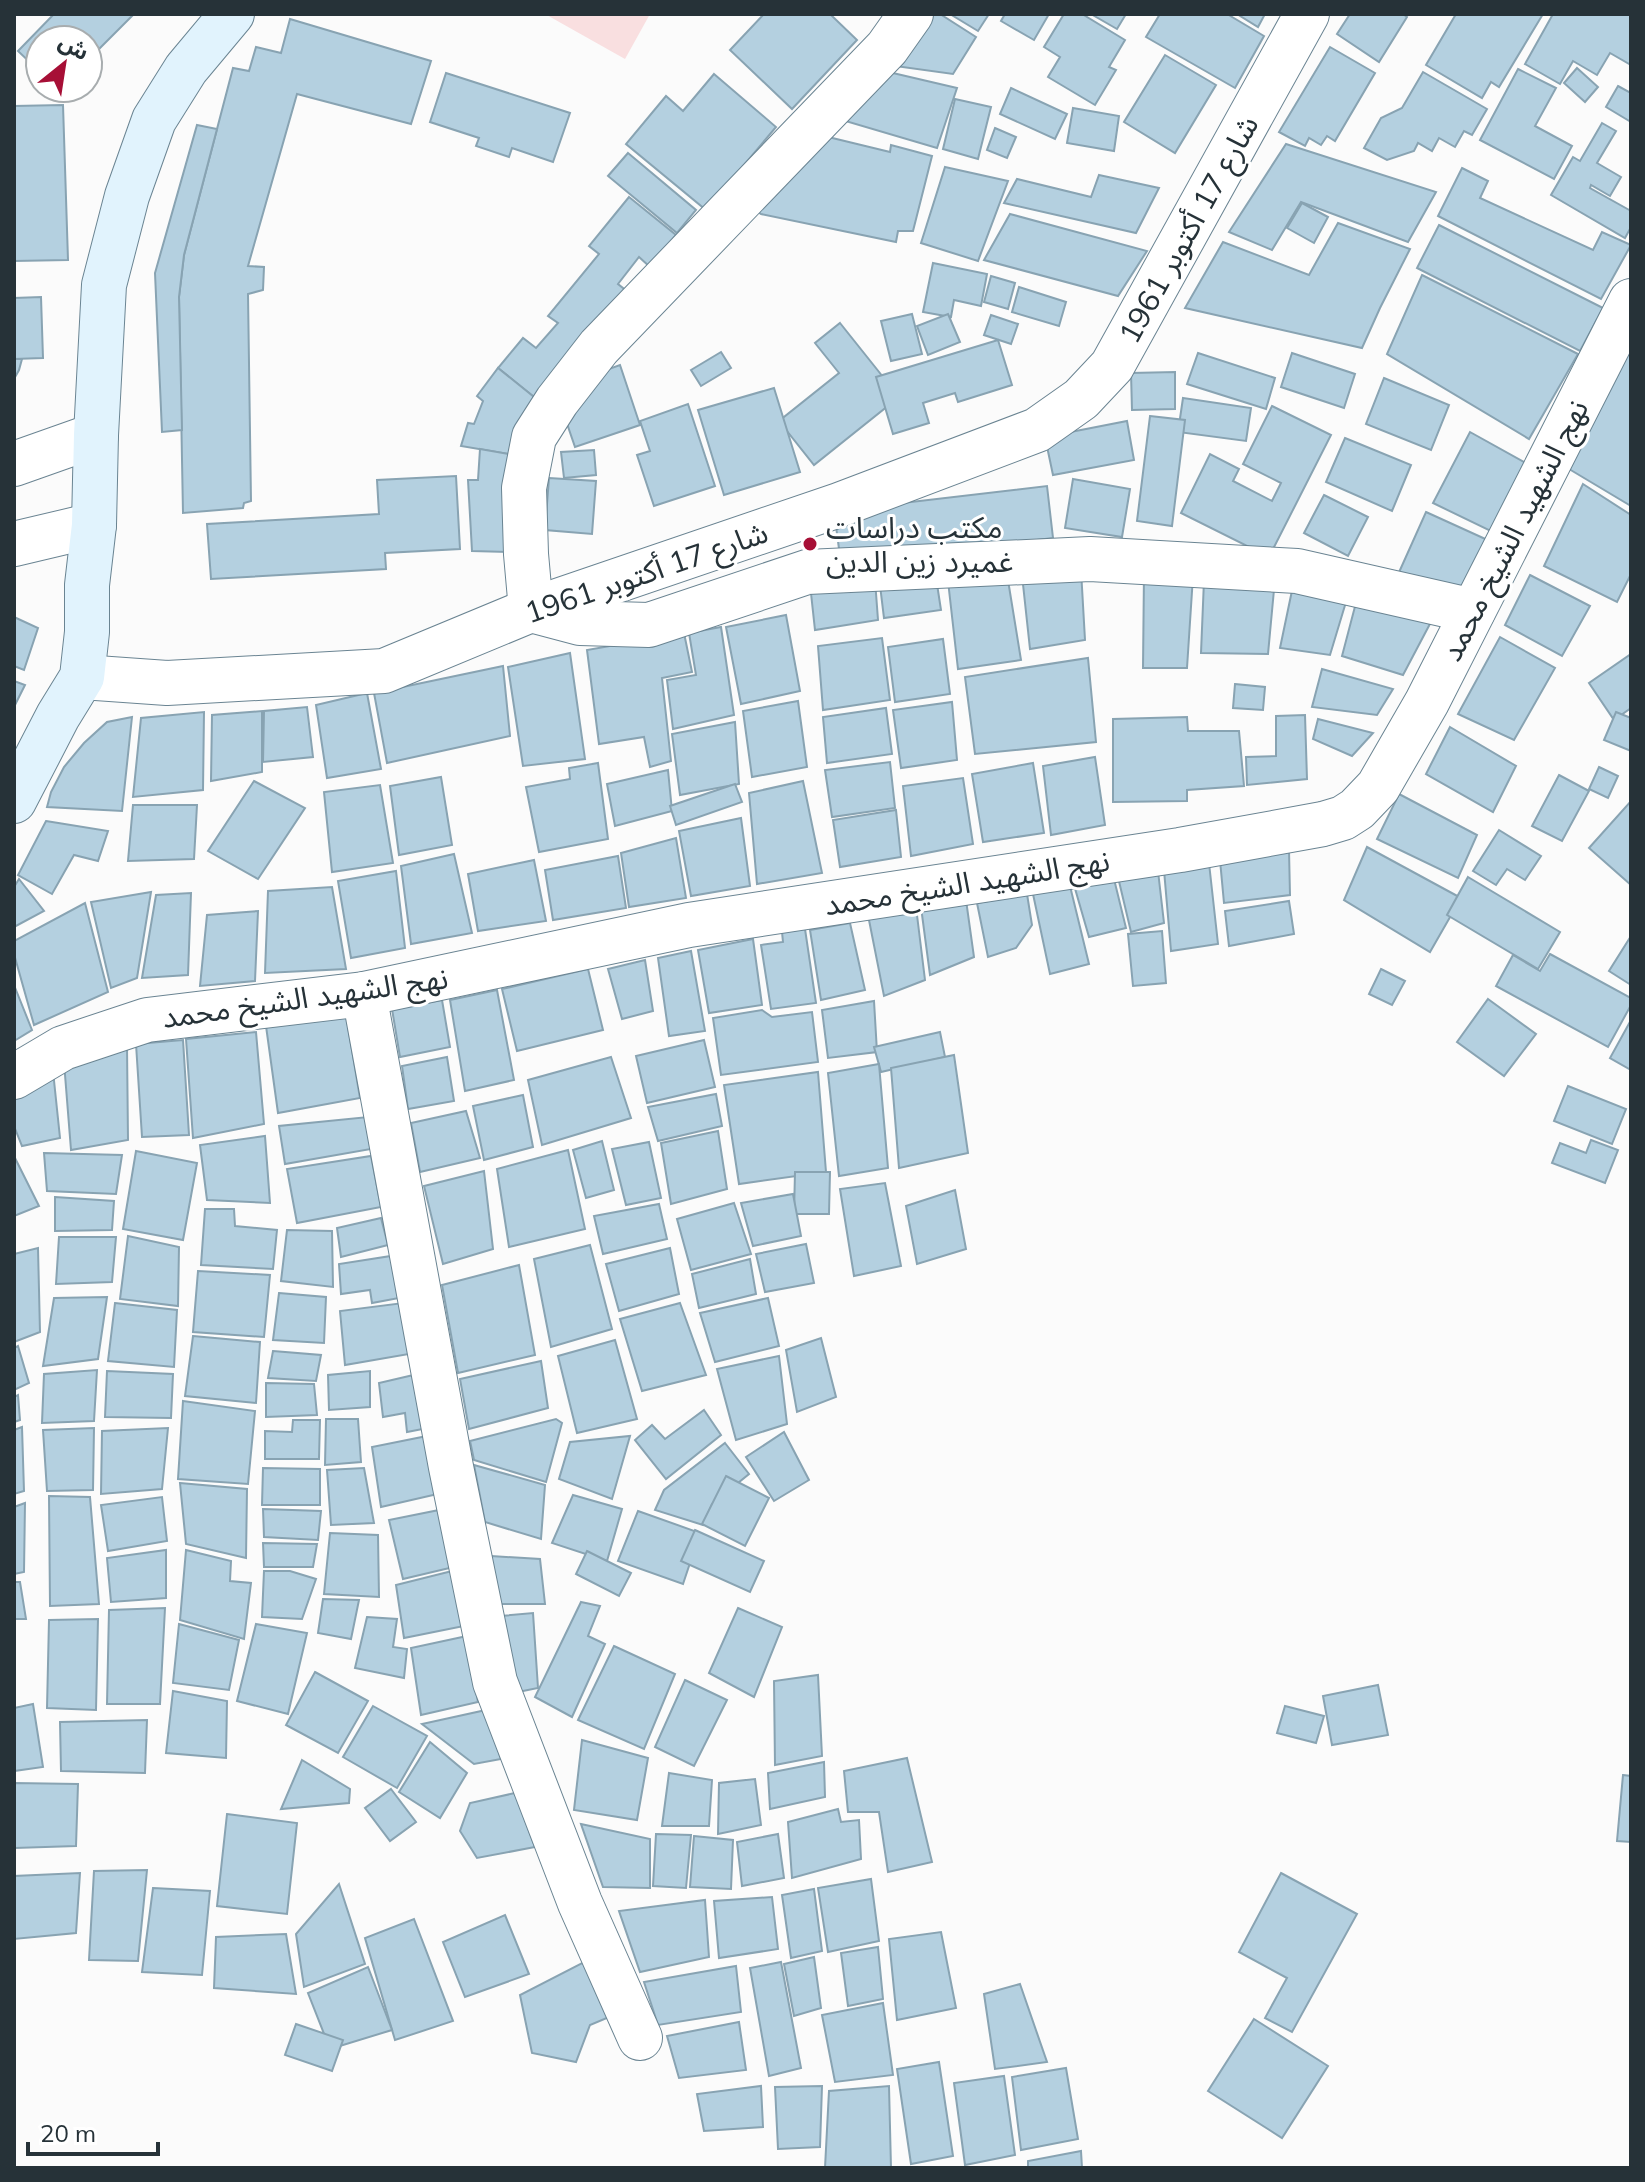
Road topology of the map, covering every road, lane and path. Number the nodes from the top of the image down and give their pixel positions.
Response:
1 (232, 14) edge
2 (911, 14) edge
3 (1307, 14) edge
4 (1631, 301) edge
5 (96, 435) junction
6 (14, 464) edge
7 (94, 525) junction
8 (14, 544) edge
9 (531, 610) junction
10 (1473, 611) junction
11 (82, 677) junction
12 (14, 801) edge
13 (364, 994) junction
14 (14, 1077) edge
15 (640, 2038) dead end

1 - 5 main road
2 - 9 street
3 - 9 street, شارع 17 أكتوبر 1961
4 - 10 street, نهج الشهيد الشيخ محمد
5 - 6 street
5 - 7 main road
7 - 8 street
7 - 11 main road
9 - 10 street
9 - 11 street, شارع 17 أكتوبر 1961
10 - 13 street, نهج الشهيد الشيخ محمد
11 - 12 main road
13 - 14 street, نهج الشهيد الشيخ محمد
13 - 15 street

